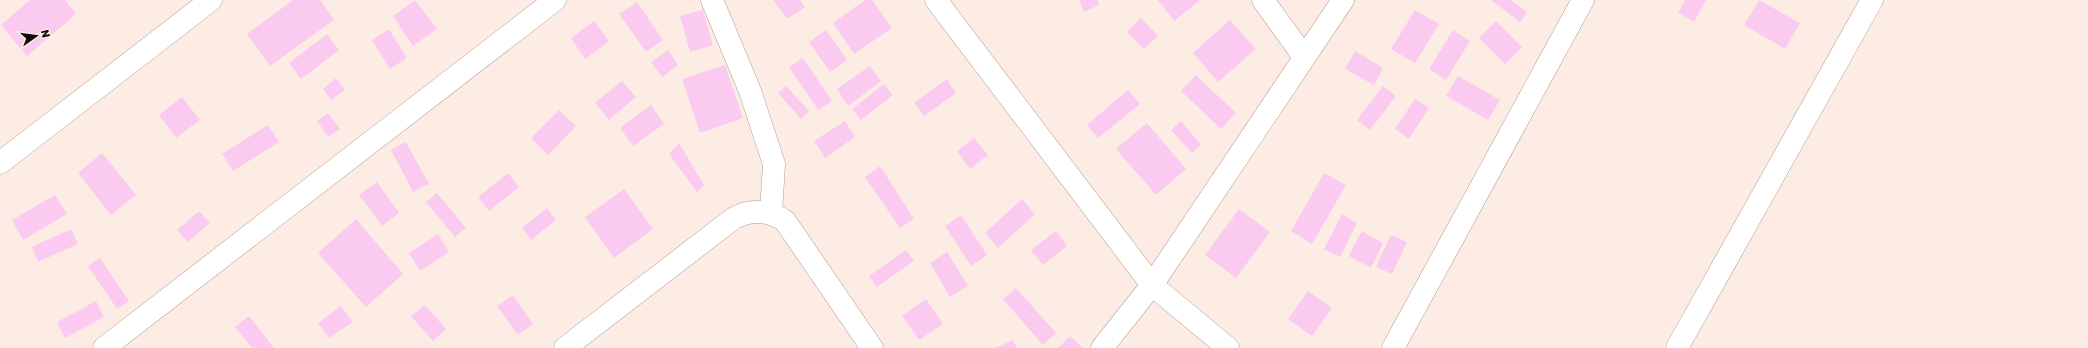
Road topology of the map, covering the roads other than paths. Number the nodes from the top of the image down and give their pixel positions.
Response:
1 (211, 0) edge
2 (555, 0) edge
3 (712, 0) edge
4 (936, 0) edge
5 (1263, 0) edge
6 (1343, 0) edge
7 (1583, 0) edge
8 (1872, 0) edge
9 (1304, 57) junction
10 (0, 163) edge
11 (771, 213) junction
12 (1152, 285) junction
13 (104, 348) edge
14 (565, 348) edge
15 (872, 348) edge
16 (1102, 348) edge
17 (1228, 348) edge
18 (1393, 348) edge
19 (1677, 348) edge

1 - 10 street
2 - 13 street
3 - 11 street
4 - 12 street
5 - 9 street
6 - 9 street
7 - 18 street
8 - 19 street
9 - 12 street
11 - 14 street
11 - 15 street
12 - 16 street
12 - 17 street

